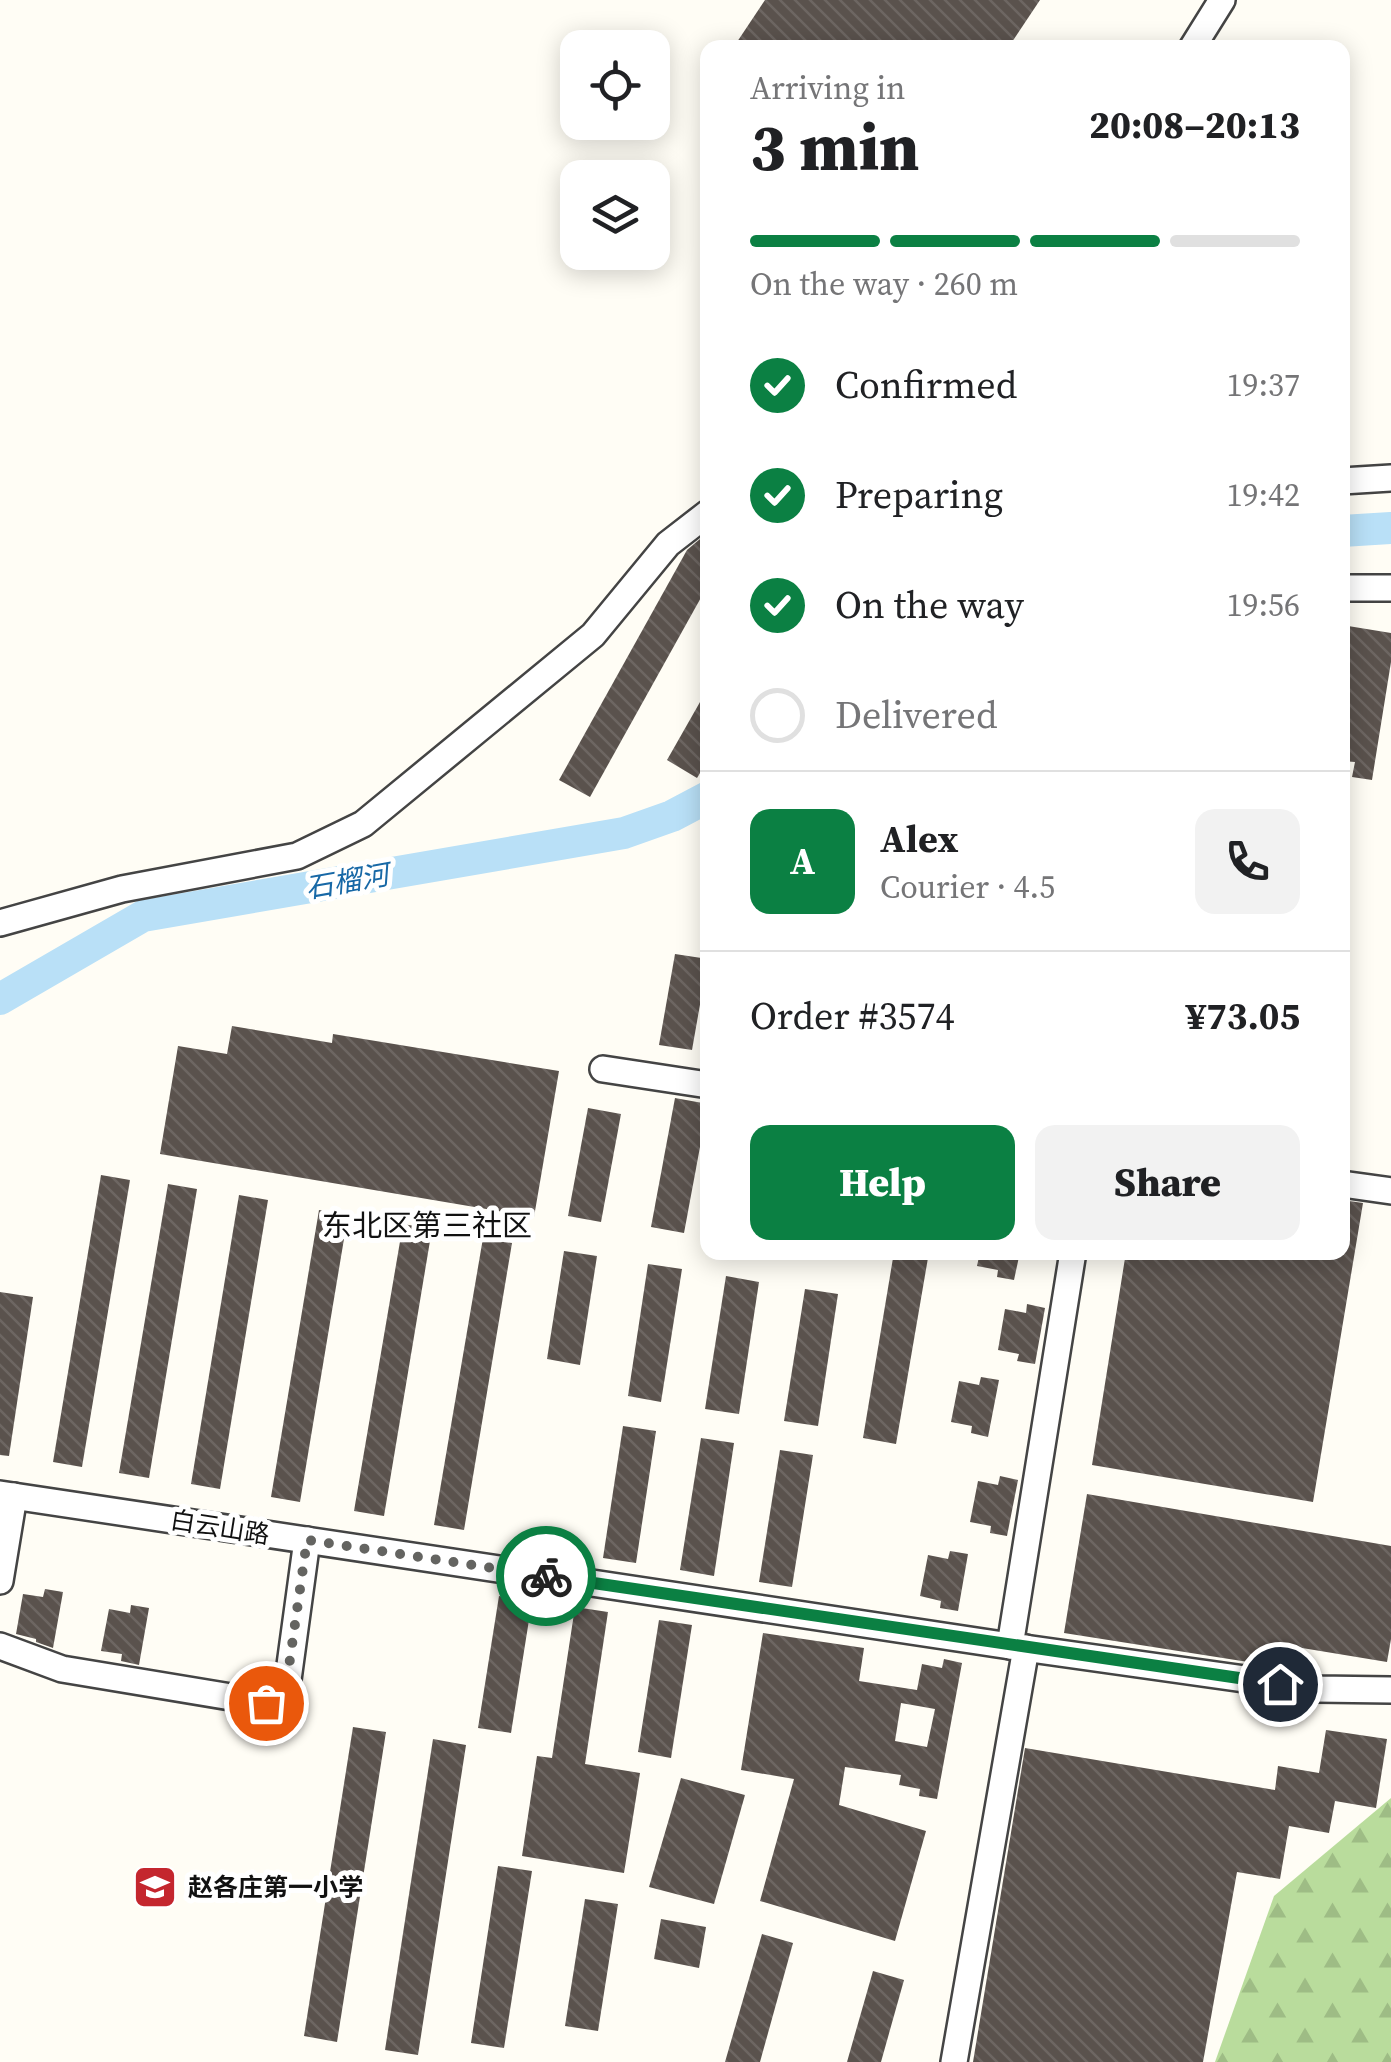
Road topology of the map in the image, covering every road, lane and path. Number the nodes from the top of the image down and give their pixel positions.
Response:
1 (1222, 0) edge
2 (1197, 40) edge
3 (1391, 478) edge
4 (1350, 480) edge
5 (700, 522) edge
6 (1350, 588) edge
7 (1391, 588) edge
8 (0, 923) edge
9 (604, 1069) dead end
10 (700, 1084) edge
11 (1350, 1185) edge
12 (1391, 1191) edge
13 (1072, 1260) edge
14 (7, 1495) edge
15 (307, 1540) junction
16 (0, 1582) edge
17 (0, 1646) edge
18 (1018, 1647) junction
19 (1391, 1690) edge
20 (954, 2062) edge

1 - 2 street
3 - 4 street
5 - 8 street
6 - 7 street
9 - 10 street
11 - 12 street
13 - 18 street
14 - 15 street, 白云山路
14 - 16 street
15 - 17 street
15 - 18 street, 白云山路
18 - 19 street, 白云山路
18 - 20 street

